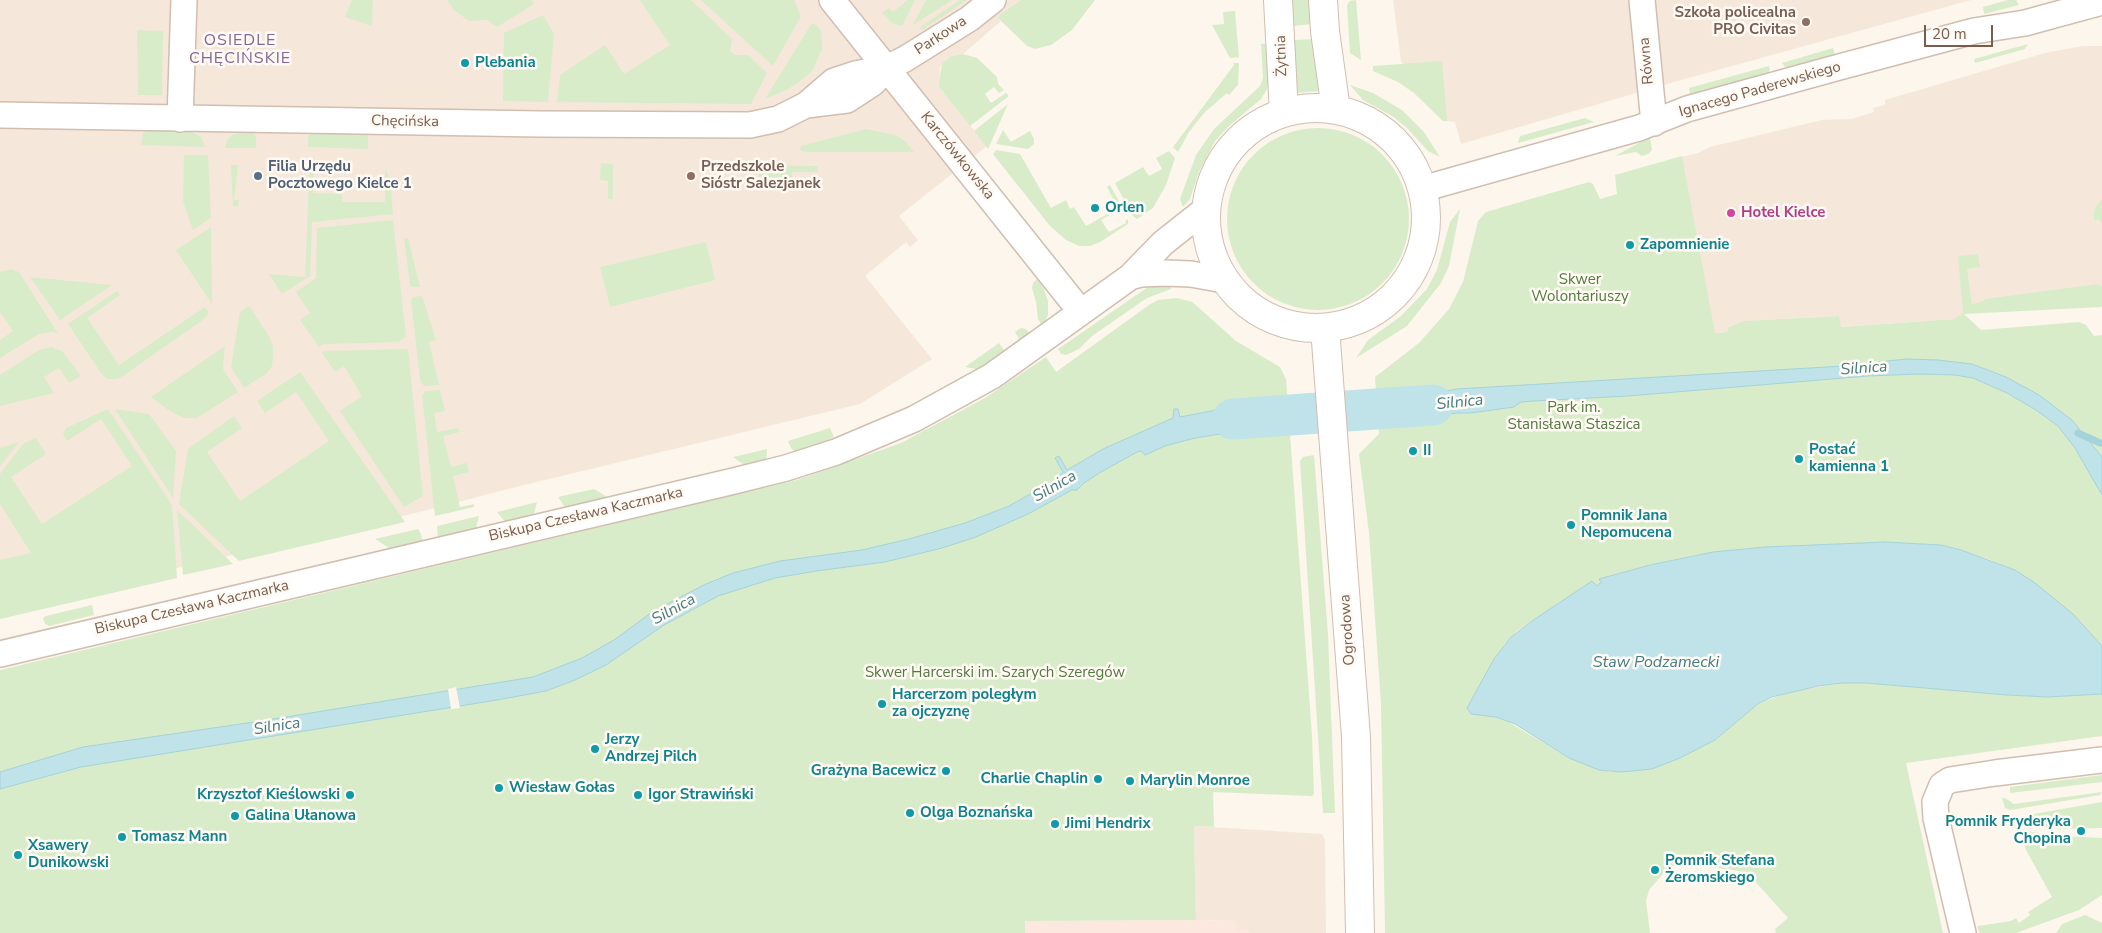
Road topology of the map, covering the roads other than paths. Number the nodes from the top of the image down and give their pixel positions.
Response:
1 (184, 0) edge
2 (832, 0) edge
3 (993, 0) edge
4 (1278, 0) edge
5 (1323, 0) edge
6 (1642, 0) edge
7 (2102, 2) edge
8 (2063, 6) edge
9 (887, 68) junction
10 (1336, 110) junction
11 (1284, 113) junction
12 (0, 115) edge
13 (180, 119) junction
14 (1654, 123) junction
15 (1422, 189) junction
16 (1206, 209) junction
17 (1130, 277) junction
18 (1224, 280) junction
19 (1082, 312) junction
20 (1325, 328) junction
21 (0, 654) edge
22 (2102, 760) edge
23 (1360, 933) edge
24 (1963, 933) edge

1 - 13 street
2 - 9 street, Karczówkowska
3 - 9 street, Parkowa
4 - 11 street, Żytnia
5 - 10 street
6 - 14 street, Równa
7 - 8 street, Ignacego Paderewskiego
8 - 14 street, Ignacego Paderewskiego
9 - 13 street, Chęcińska
9 - 19 street, Karczówkowska
10 - 11 street
10 - 15 street
11 - 16 street
12 - 13 street, Chęcińska
14 - 15 street, Ignacego Paderewskiego
15 - 20 street
16 - 17 street, Biskupa Czesława Kaczmarka
16 - 18 street
17 - 18 street, Biskupa Czesława Kaczmarka
17 - 19 street, Biskupa Czesława Kaczmarka
18 - 20 street
19 - 21 street, Biskupa Czesława Kaczmarka
20 - 23 street, Ogrodowa
22 - 24 street

